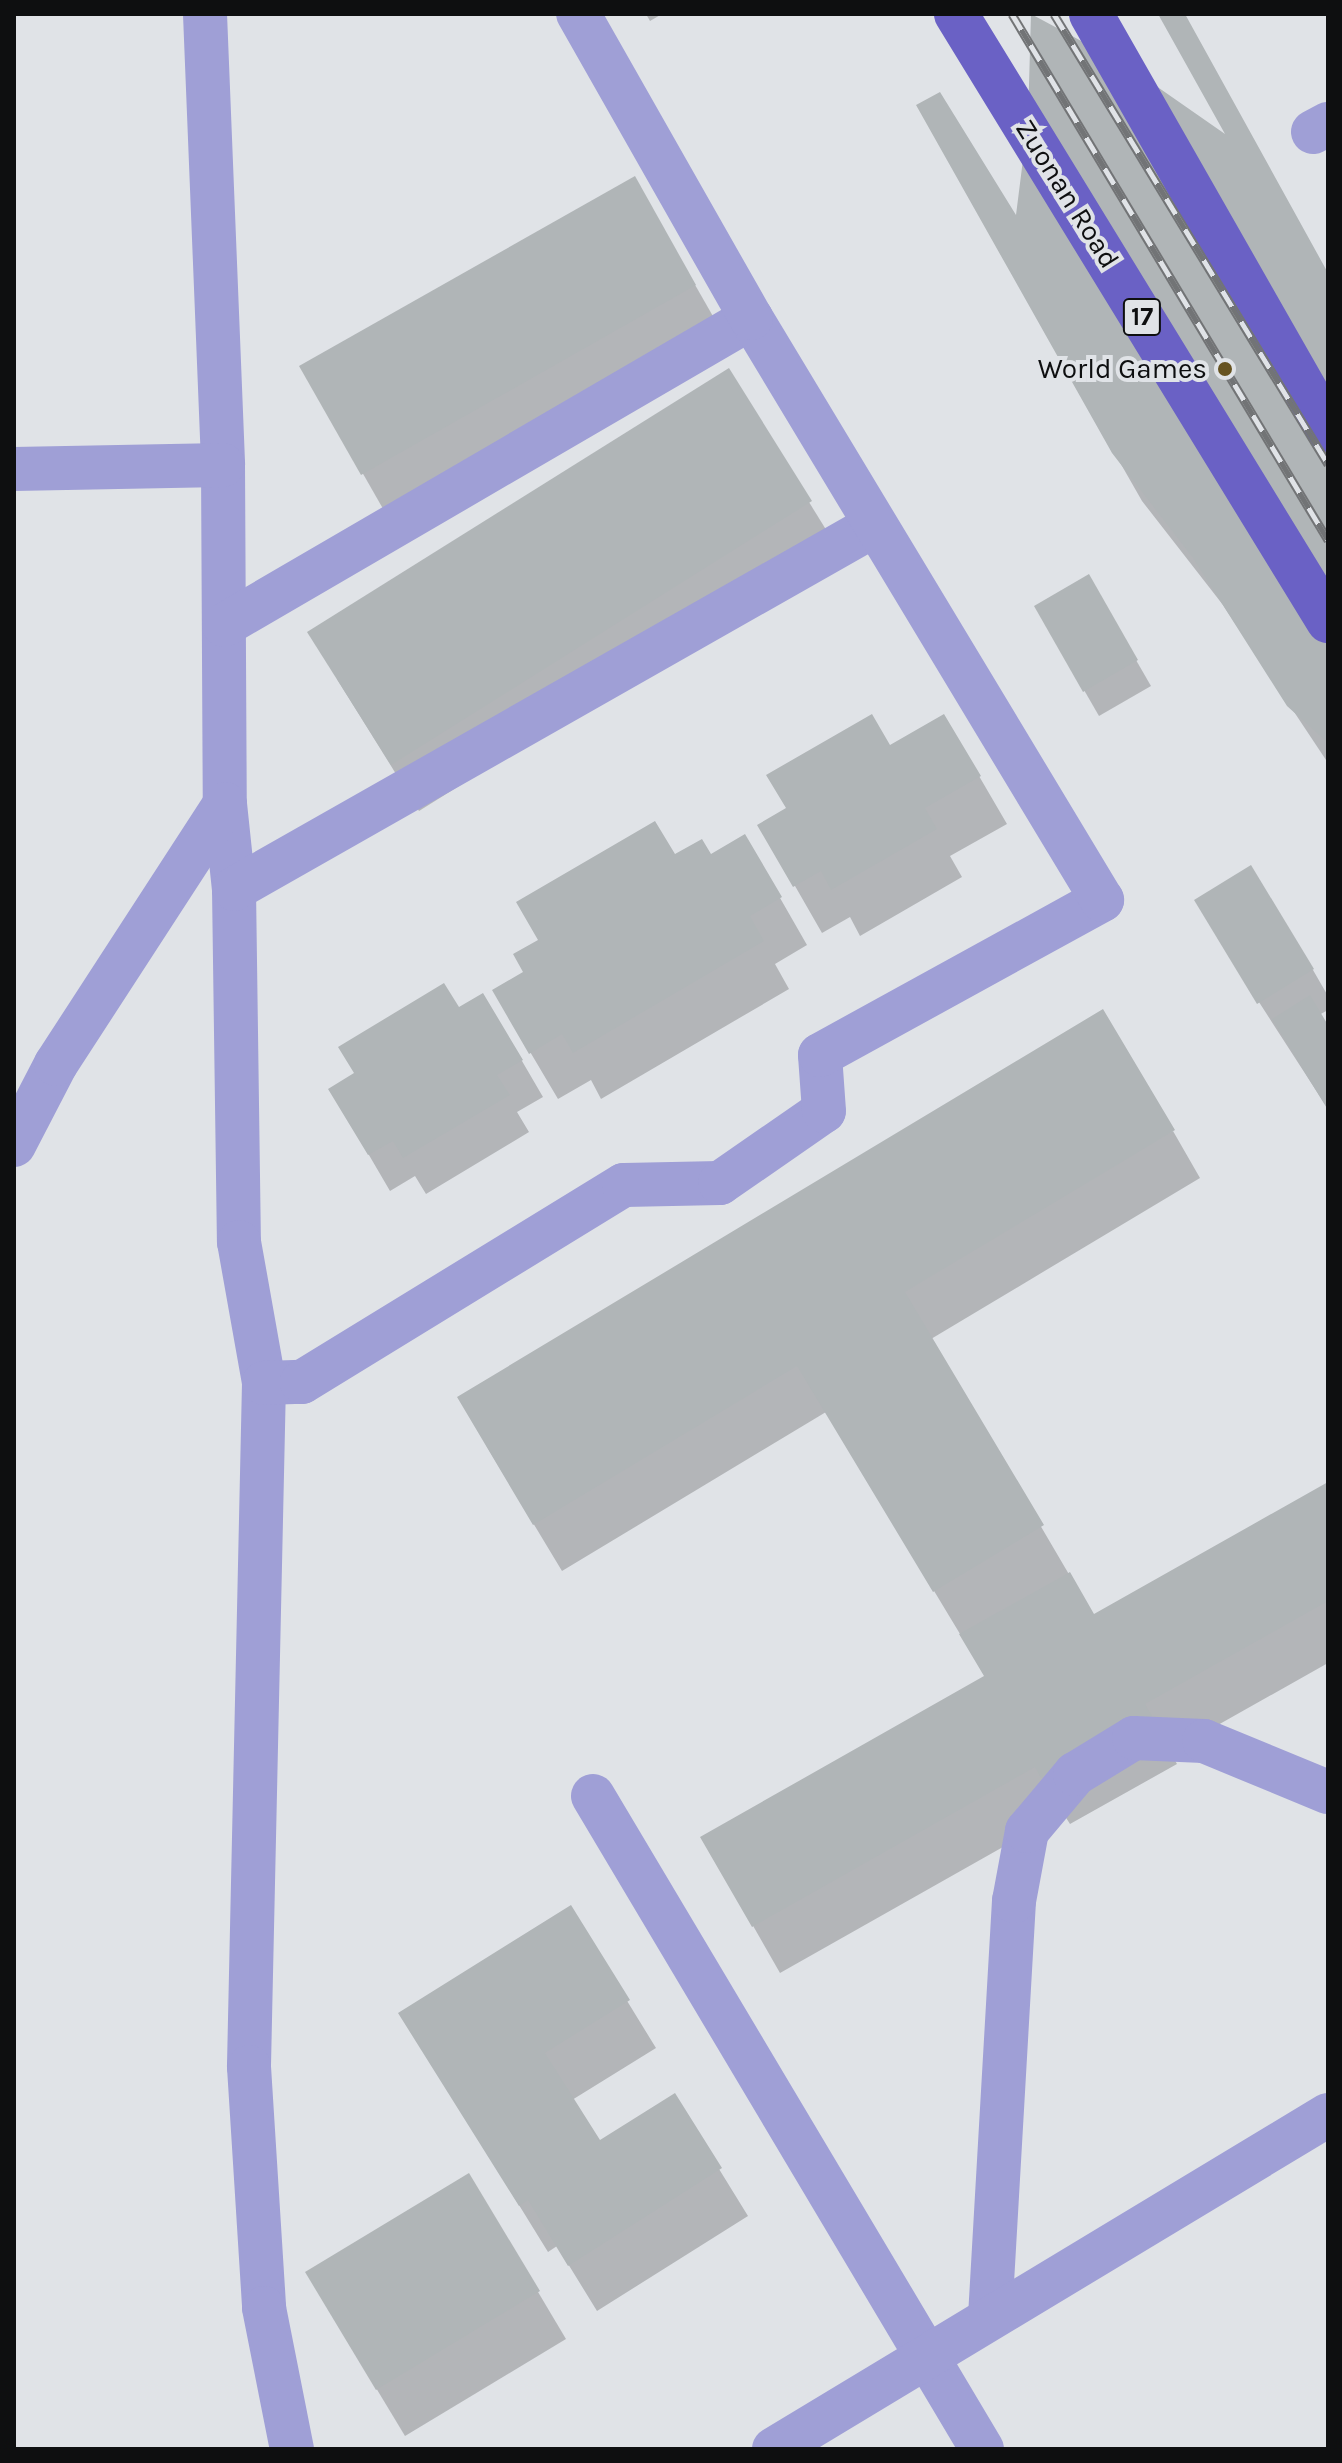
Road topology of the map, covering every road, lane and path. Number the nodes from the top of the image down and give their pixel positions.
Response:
1 (205, 14) edge
2 (578, 14) edge
3 (956, 14) edge
4 (1091, 14) edge
5 (751, 318) junction
6 (1328, 430) edge
7 (223, 465) junction
8 (14, 469) edge
9 (875, 525) junction
10 (1328, 621) edge
11 (224, 625) junction
12 (225, 804) junction
13 (234, 889) junction
14 (14, 1145) edge
15 (264, 1383) junction
16 (1328, 1792) edge
17 (593, 1796) dead end
18 (1328, 2115) edge
19 (990, 2317) junction
20 (928, 2355) junction
21 (292, 2449) edge
22 (774, 2449) edge
23 (982, 2449) edge

1 - 7 lane
2 - 5 lane
3 - 10 main road, Zuonan Road / 17
4 - 6 main road
5 - 9 lane
5 - 11 lane
7 - 8 lane
7 - 11 lane
9 - 13 lane
9 - 15 lane
11 - 12 lane
12 - 13 lane
12 - 14 lane
13 - 15 lane
15 - 21 lane
16 - 19 lane
17 - 20 lane
18 - 19 lane
19 - 20 lane
20 - 22 lane
20 - 23 lane

